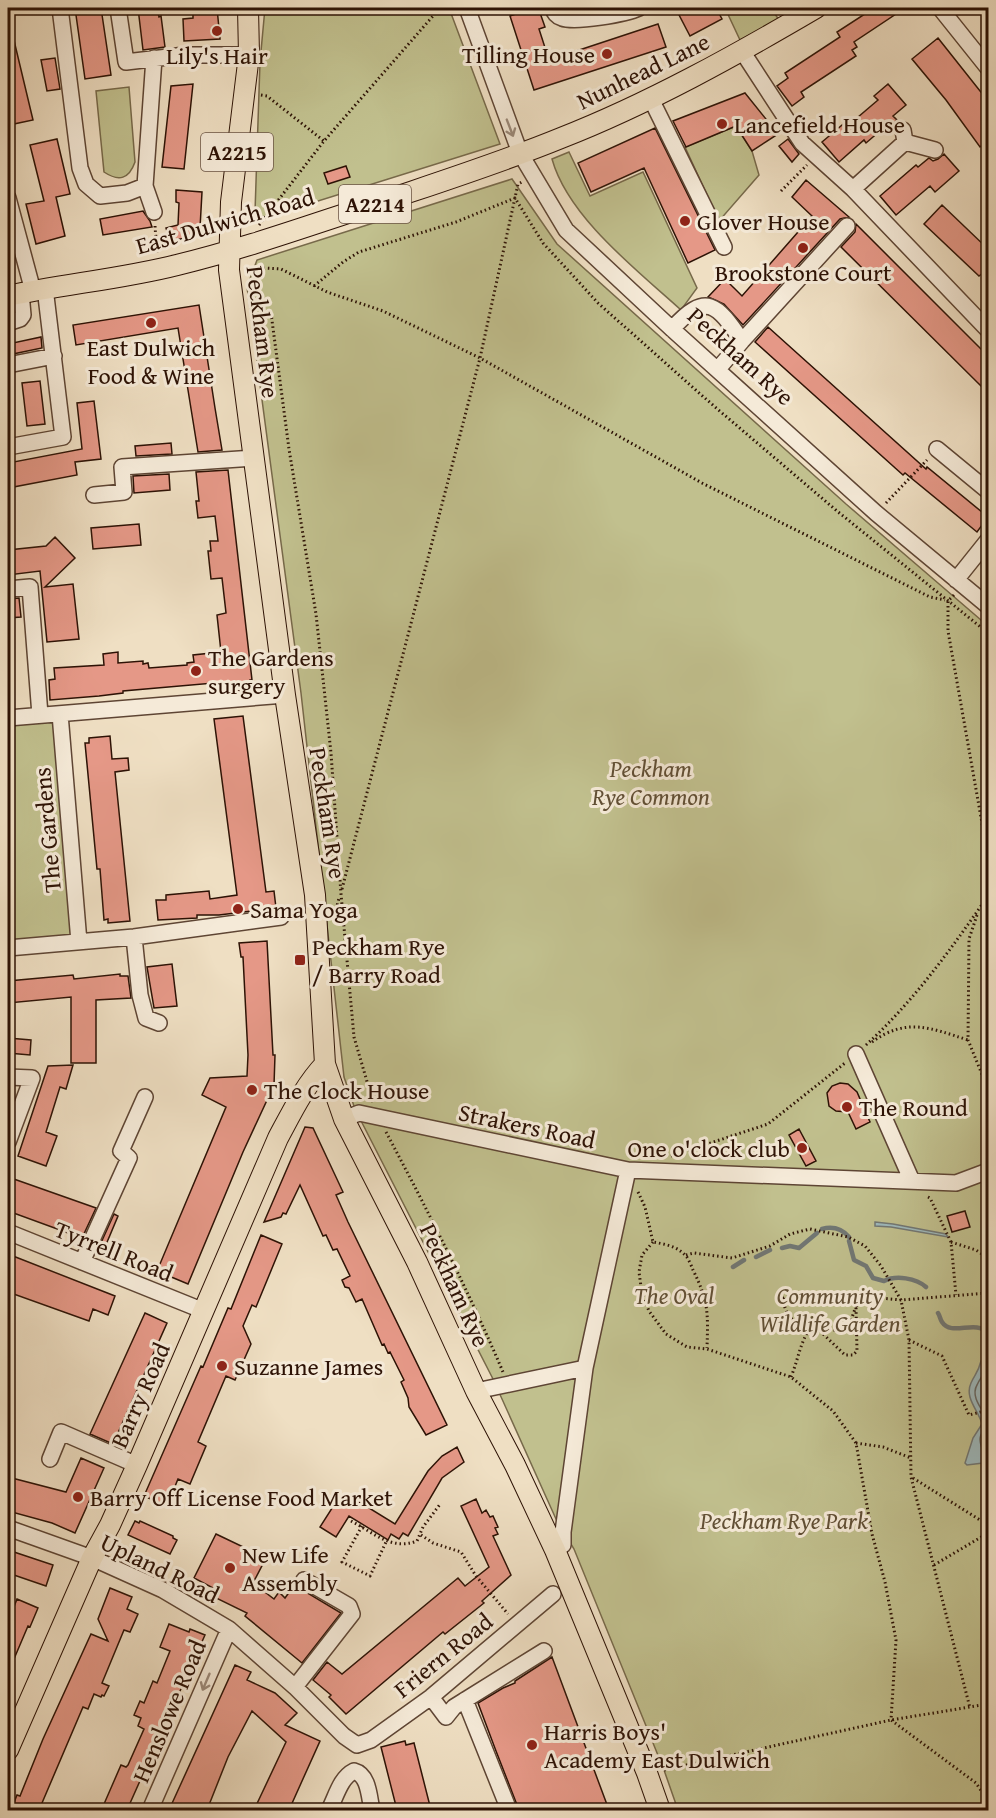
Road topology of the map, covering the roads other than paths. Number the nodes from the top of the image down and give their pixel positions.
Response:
1 (60, 8) edge
2 (118, 8) edge
3 (248, 8) edge
4 (467, 8) edge
5 (553, 8) edge
6 (639, 8) edge
7 (816, 8) edge
8 (940, 8) edge
9 (742, 51) junction
10 (249, 55) junction
11 (153, 58) junction
12 (988, 68) edge
13 (650, 97) junction
14 (935, 150) dead end
15 (520, 153) junction
16 (145, 186) junction
17 (852, 189) junction
18 (8, 198) edge
19 (154, 212) road end
20 (847, 226) dead end
21 (724, 247) dead end
22 (228, 252) junction
23 (27, 292) edge
24 (8, 323) edge
25 (986, 323) edge
26 (672, 329) junction
27 (742, 341) junction
28 (54, 356) junction
29 (8, 365) edge
30 (718, 369) junction
31 (8, 447) edge
32 (937, 449) road end
33 (254, 458) junction
34 (988, 491) edge
35 (94, 495) dead end
36 (988, 540) edge
37 (956, 580) junction
38 (8, 589) edge
39 (988, 606) edge
40 (285, 695) junction
41 (60, 714) junction
42 (40, 715) junction
43 (8, 718) edge
44 (281, 917) dead end
45 (135, 937) junction
46 (79, 942) junction
47 (8, 948) edge
48 (159, 1023) dead end
49 (856, 1054) road end
50 (325, 1064) junction
51 (8, 1077) edge
52 (145, 1097) dead end
53 (344, 1119) junction
54 (8, 1142) edge
55 (628, 1170) junction
56 (988, 1172) edge
57 (908, 1181) junction
58 (8, 1232) edge
59 (82, 1262) junction
60 (204, 1311) junction
61 (585, 1368) junction
62 (476, 1391) junction
63 (50, 1460) dead end
64 (137, 1465) junction
65 (8, 1528) edge
66 (563, 1545) dead end
67 (93, 1558) junction
68 (304, 1580) dead end
69 (553, 1594) dead end
70 (229, 1629) junction
71 (544, 1651) dead end
72 (295, 1687) junction
73 (431, 1697) junction
74 (465, 1700) junction
75 (357, 1745) joint
76 (8, 1750) edge
77 (150, 1810) edge
78 (330, 1810) edge
79 (372, 1810) edge
80 (509, 1810) edge
81 (660, 1810) edge

1 - 16 street
2 - 11 street
3 - 10 main road, Peckham Rye / A2215
4 -> 15 street, Peckham Rye
5 - 6 street
7 - 9 main road, Nunhead Lane / A2214
8 - 12 street
9 - 13 main road, Nunhead Lane / A2214
9 - 17 street
10 - 11 street
10 - 22 main road, Peckham Rye / A2215
11 - 16 street
13 - 15 main road, Nunhead Lane / A2214
13 - 21 street
14 - 17 street
15 - 22 main road, East Dulwich Road / A2214
15 - 26 street, Peckham Rye
16 - 19 street
17 - 25 street
18 - 23 street
20 - 27 street
22 - 23 main road, East Dulwich Road / A2214
22 - 33 main road, Peckham Rye
23 - 24 street
23 - 28 street
26 - 27 street
26 - 30 street, Peckham Rye
27 - 30 street
28 - 29 street
28 - 31 street
30 - 37 street, Peckham Rye
32 - 34 street
33 - 35 street
33 - 40 main road, Peckham Rye
36 - 37 street
37 - 39 street, Peckham Rye
38 - 42 street
40 - 41 street
40 - 50 main road, Peckham Rye
41 - 42 street
41 - 46 street, The Gardens
42 - 43 street
44 - 45 street
45 - 46 street
45 - 48 street
46 - 47 street
49 - 57 street
50 - 53 main road, Peckham Rye
50 - 60 main road, Barry Road
51 - 54 street
52 - 59 street
53 - 55 street, Strakers Road
53 - 62 main road, Peckham Rye
55 - 57 street, Strakers Road
55 - 61 street
56 - 57 street, Strakers Road
58 - 59 street, Tyrrell Road
59 - 60 street, Tyrrell Road
60 - 64 main road, Barry Road
61 - 62 street
61 - 66 street
62 - 81 main road, Peckham Rye
63 - 64 street
64 - 67 main road, Barry Road
65 - 67 street, Upland Road
67 - 70 street, Upland Road
67 - 76 main road, Barry Road
68 - 72 street
69 - 73 street, Friern Road
70 - 72 street, Upland Road
70 -> 77 street, Henslowe Road
71 - 74 street
72 - 75 street, Upland Road
73 - 74 street
73 - 75 street, Friern Road
74 - 80 street
78 - 79 street

